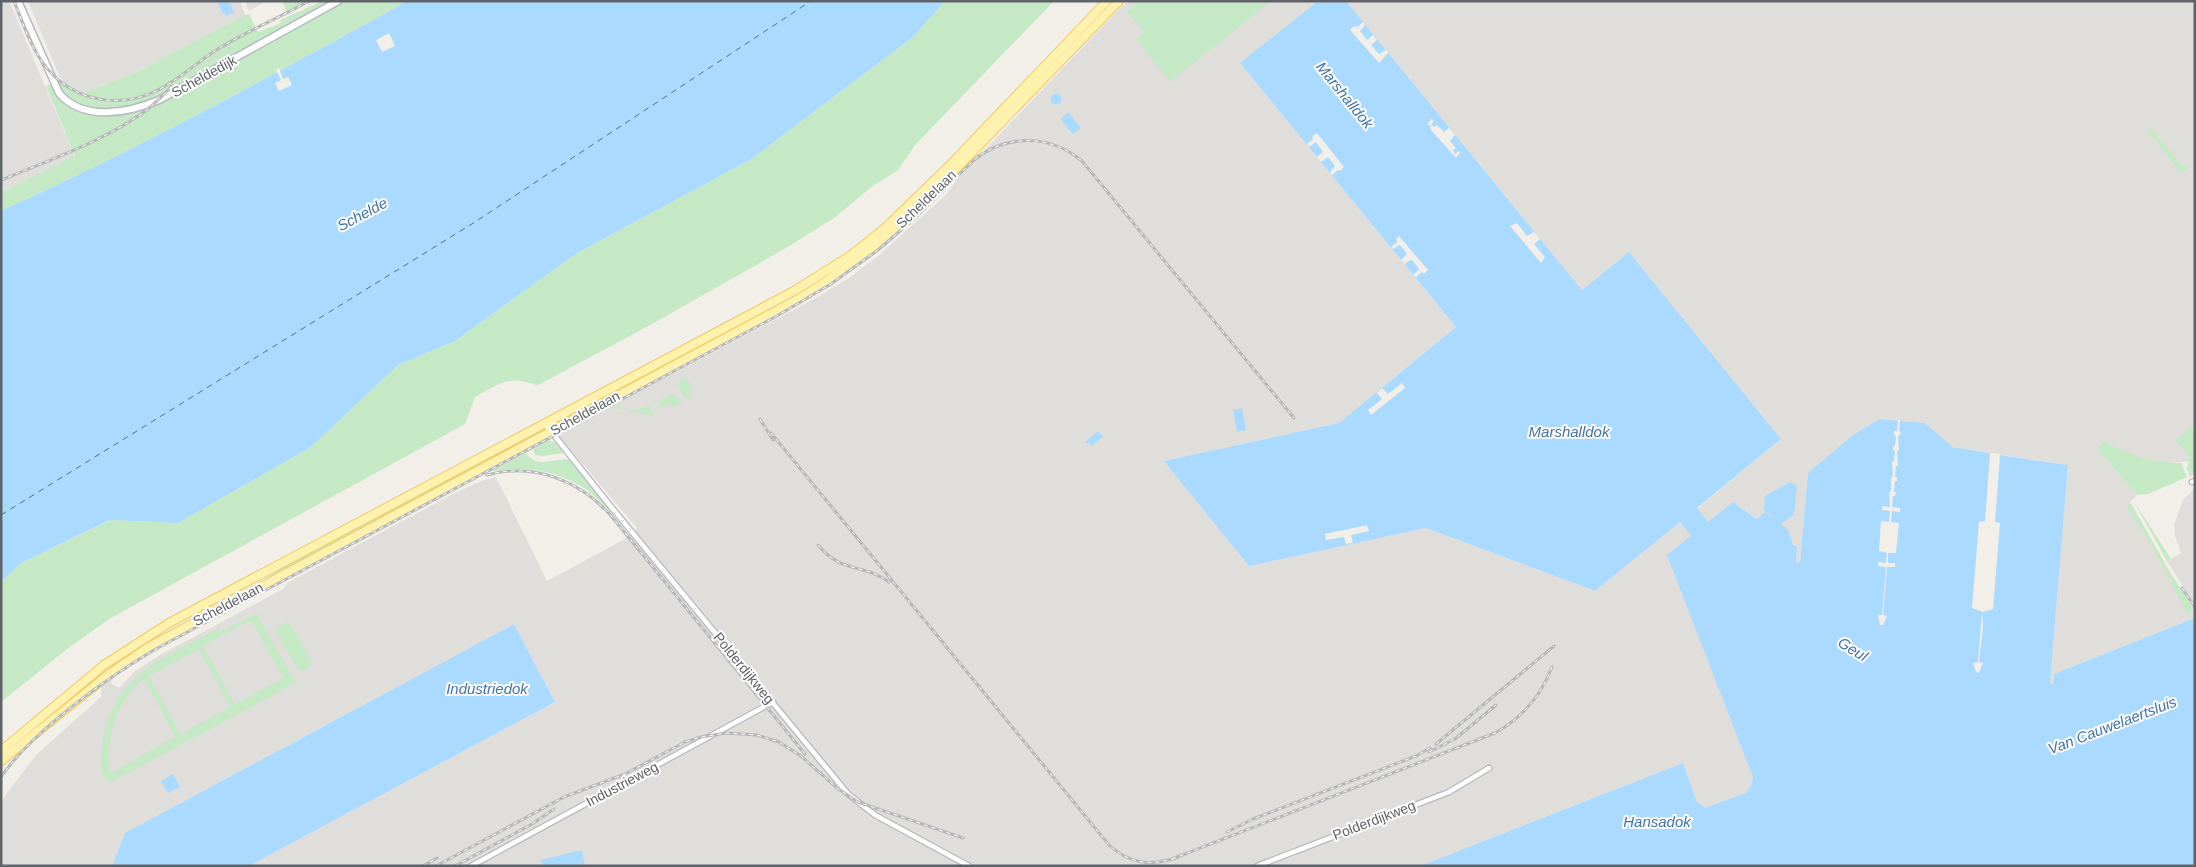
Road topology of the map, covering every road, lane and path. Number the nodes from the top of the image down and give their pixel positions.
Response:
1 (18, 1) edge
2 (338, 1) edge
3 (1107, 1) edge
4 (1119, 1) edge
5 (1048, 69) junction
6 (955, 165) junction
7 (680, 352) junction
8 (688, 357) junction
9 (609, 389) junction
10 (613, 397) junction
11 (548, 428) junction
12 (104, 665) junction
13 (108, 675) junction
14 (772, 702) junction
15 (3, 749) edge
16 (1, 761) edge
17 (1489, 768) dead end
18 (471, 866) edge
19 (969, 866) edge
20 (1257, 866) edge

1 - 2 street, Scheldedijk
3 - 5 main road, Scheldelaan
4 - 5 main road, Scheldelaan
5 - 6 main road, Scheldelaan
6 - 7 main road, Scheldelaan
6 - 8 main road, Scheldelaan
7 - 8 main road
7 - 9 main road, Scheldelaan
8 - 10 main road, Scheldelaan
9 - 10 main road
9 - 11 main road, Scheldelaan
10 - 11 main road, Scheldelaan
11 - 12 main road, Scheldelaan
11 - 13 main road, Scheldelaan
11 - 14 street, Polderdijkweg
12 - 13 main road
12 - 15 main road, Scheldelaan
13 - 16 main road, Scheldelaan
14 - 18 street, Industrieweg
14 - 19 street, Polderdijkweg
17 - 20 street, Polderdijkweg

